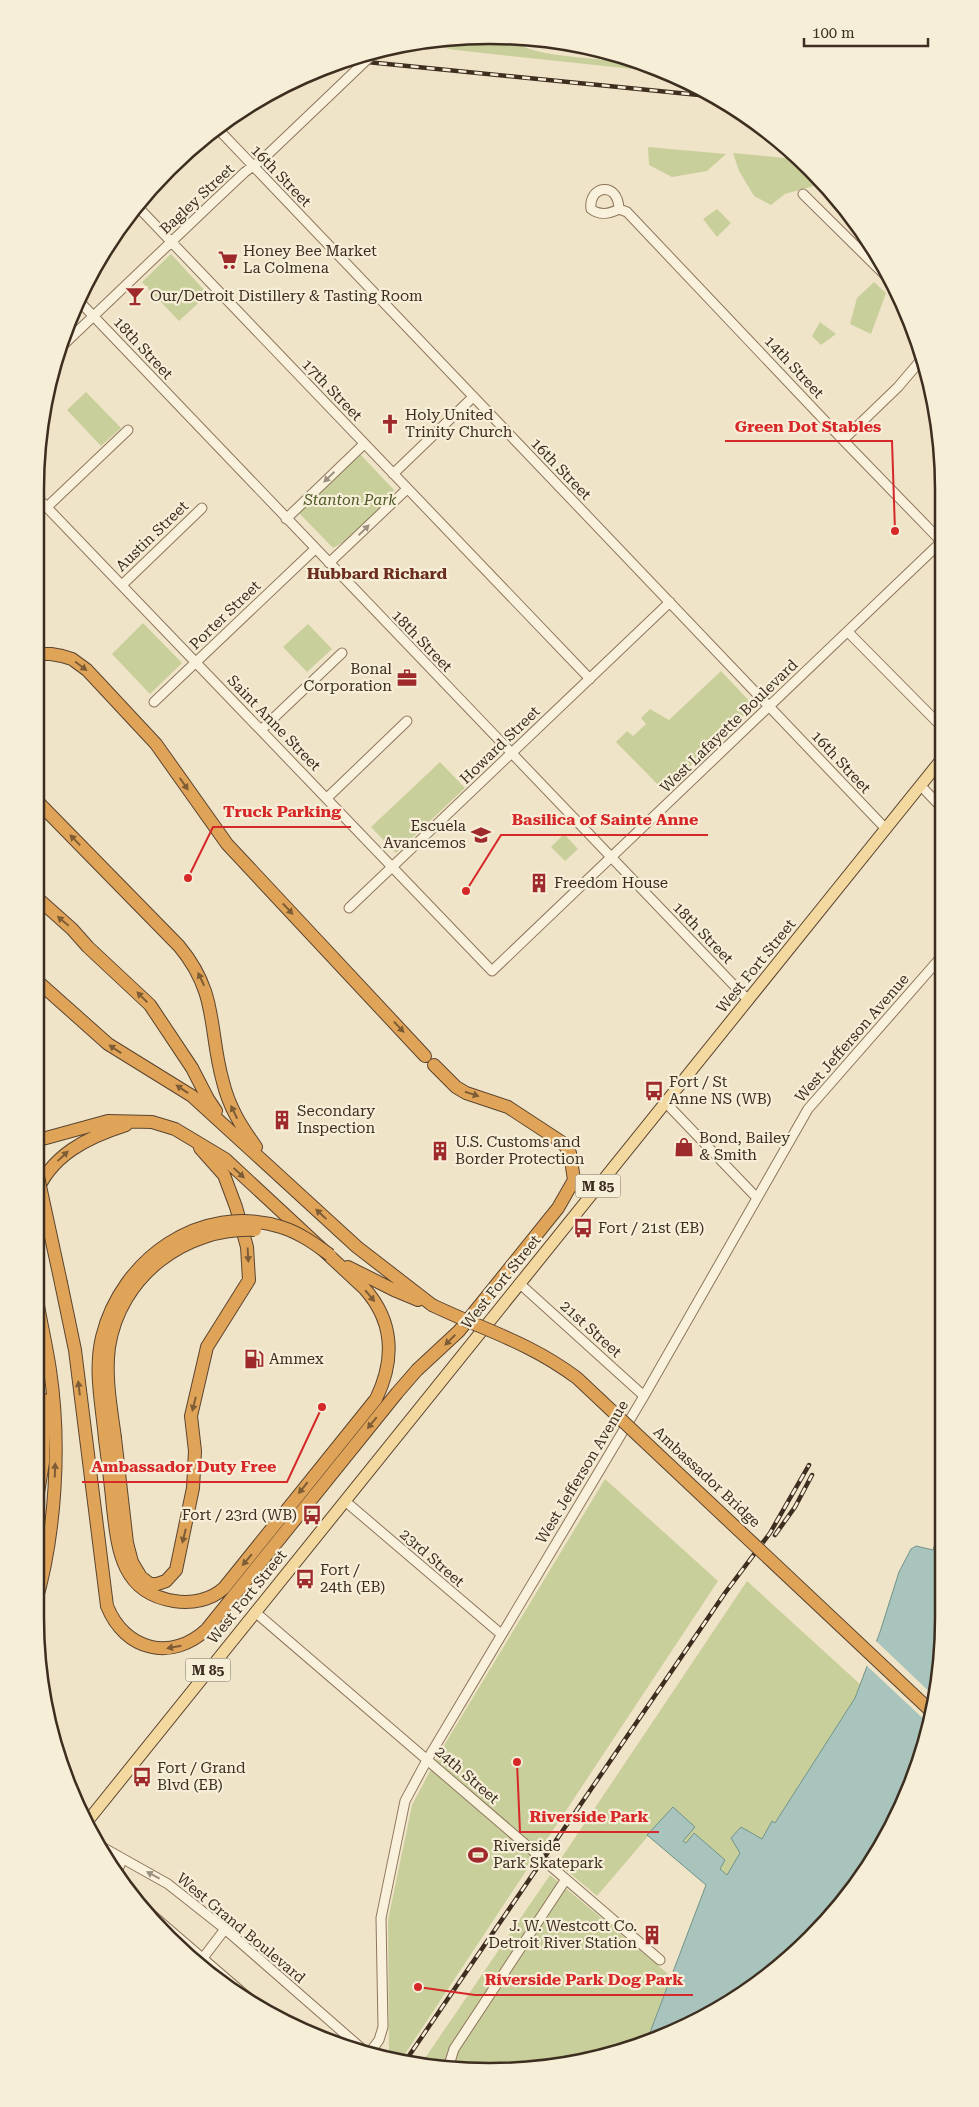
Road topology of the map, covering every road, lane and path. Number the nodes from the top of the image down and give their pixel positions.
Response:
1 (365, 62) edge
2 (222, 133) edge
3 (253, 166) junction
4 (803, 194) dead end
5 (142, 210) edge
6 (623, 210) dead end
7 (172, 241) junction
8 (875, 265) edge
9 (84, 306) edge
10 (94, 316) junction
11 (70, 339) edge
12 (917, 364) edge
13 (473, 397) junction
14 (128, 430) dead end
15 (843, 440) junction
16 (364, 444) junction
17 (393, 474) junction
18 (407, 489) junction
19 (44, 504) edge
20 (47, 507) junction
21 (202, 508) dead end
22 (286, 519) junction
23 (935, 536) edge
24 (935, 546) edge
25 (314, 548) junction
26 (329, 563) junction
27 (122, 585) junction
28 (670, 602) junction
29 (848, 632) junction
30 (342, 653) dead end
31 (44, 654) edge
32 (196, 662) junction
33 (590, 679) junction
34 (154, 702) dead end
35 (769, 706) junction
36 (935, 720) edge
37 (407, 721) dead end
38 (261, 730) junction
39 (511, 754) junction
40 (935, 767) edge
41 (920, 786) junction
42 (326, 798) junction
43 (935, 801) edge
44 (44, 808) edge
45 (886, 829) junction
46 (611, 858) junction
47 (392, 867) junction
48 (44, 904) edge
49 (349, 908) dead end
50 (935, 964) edge
51 (492, 971) joint
52 (44, 987) edge
53 (748, 1000) junction
54 (665, 1102) junction
55 (138, 1121) junction
56 (231, 1131) junction
57 (186, 1134) junction
58 (44, 1139) edge
59 (270, 1167) junction
60 (44, 1179) edge
61 (758, 1198) junction
62 (44, 1203) edge
63 (519, 1283) junction
64 (432, 1306) junction
65 (44, 1340) edge
66 (644, 1396) junction
67 (44, 1406) edge
68 (110, 1438) junction
69 (44, 1452) edge
70 (345, 1501) junction
71 (44, 1559) edge
72 (255, 1612) junction
73 (501, 1634) junction
74 (926, 1707) edge
75 (427, 1760) junction
76 (91, 1817) edge
77 (111, 1852) edge
78 (119, 1857) junction
79 (120, 1866) edge
80 (566, 1879) junction
81 (226, 1929) junction
82 (180, 1938) edge
83 (203, 1958) junction
84 (660, 1960) dead end
85 (216, 1970) edge
86 (355, 2043) edge
87 (373, 2048) edge
88 (450, 2061) edge

1 - 3 street, Bagley Street, bridge
2 - 3 street, 16th Street
3 - 7 street, Bagley Street
3 - 13 street, 16th Street
4 - 8 street
5 - 7 street, 17th Street
6 - 15 street, 14th Street
7 - 10 street, Bagley Street
7 - 16 street, 17th Street
9 - 10 street, 18th Street
10 - 11 street, Bagley Street
10 - 22 street, 18th Street
12 - 15 street
13 - 17 street
13 - 28 street, 16th Street
14 - 20 street
15 - 23 street, 14th Street
16 - 17 street, 17th Street
16 -> 22 street
17 - 18 street, 17th Street
26 -> 18 street
18 - 33 street, 17th Street
19 - 20 street, Saint Anne Street
20 - 27 street, Saint Anne Street
21 - 27 street, Austin Street
22 - 25 street, 18th Street
24 - 29 street, West Lafayette Boulevard
25 - 26 street, 18th Street
25 - 32 street, Porter Street
26 - 39 street, 18th Street
27 - 32 street, Saint Anne Street
28 - 33 street, Howard Street
28 - 35 street, 16th Street
29 - 35 street, West Lafayette Boulevard
29 - 36 street
30 - 38 street
31 -> 62 highway, bridge
32 - 34 street, Porter Street
32 - 38 street, Saint Anne Street
33 - 39 street, Howard Street
35 - 45 street, 16th Street
35 - 46 street, West Lafayette Boulevard
37 - 42 street
38 - 42 street, Saint Anne Street
39 - 46 street, 18th Street
39 - 47 street, Howard Street
40 - 41 main road, West Fort Street / M 85
41 - 43 street
41 - 45 main road, West Fort Street / M 85
42 - 47 street, Saint Anne Street
59 -> 44 highway
45 - 53 main road, West Fort Street / M 85
46 - 51 street, West Lafayette Boulevard
46 - 53 street, 18th Street
47 - 49 street, Howard Street
47 - 51 street, Saint Anne Street
56 -> 48 highway
50 - 61 street, West Jefferson Avenue
56 -> 52 highway
53 - 54 main road, West Fort Street / M 85
54 - 61 street
54 - 63 main road, West Fort Street / M 85
55 - 57 highway
55 - 58 highway
60 -> 55 highway
56 - 59 highway
57 -> 68 highway
57 -> 68 highway
64 -> 59 highway
61 - 66 street, West Jefferson Avenue
63 - 66 street, 21st Street
63 - 70 main road, West Fort Street / M 85
64 - 68 highway, Ambassador Bridge, bridge
64 - 74 highway, Ambassador Bridge, bridge
71 -> 65 highway
66 - 73 street, West Jefferson Avenue
67 - 69 highway
70 - 72 main road, West Fort Street / M 85
70 - 73 street, 23rd Street
72 - 75 street, 24th Street
72 - 76 main road, West Fort Street / M 85
73 - 75 street, West Jefferson Avenue
75 - 80 street, 24th Street
75 - 87 street, West Jefferson Avenue
77 - 78 street, West Grand Boulevard
78 - 79 street
81 -> 78 street, West Grand Boulevard
80 - 84 street, 24th Street
80 - 88 street
81 - 83 street
81 - 86 street, West Grand Boulevard
82 - 83 street
83 - 85 street

